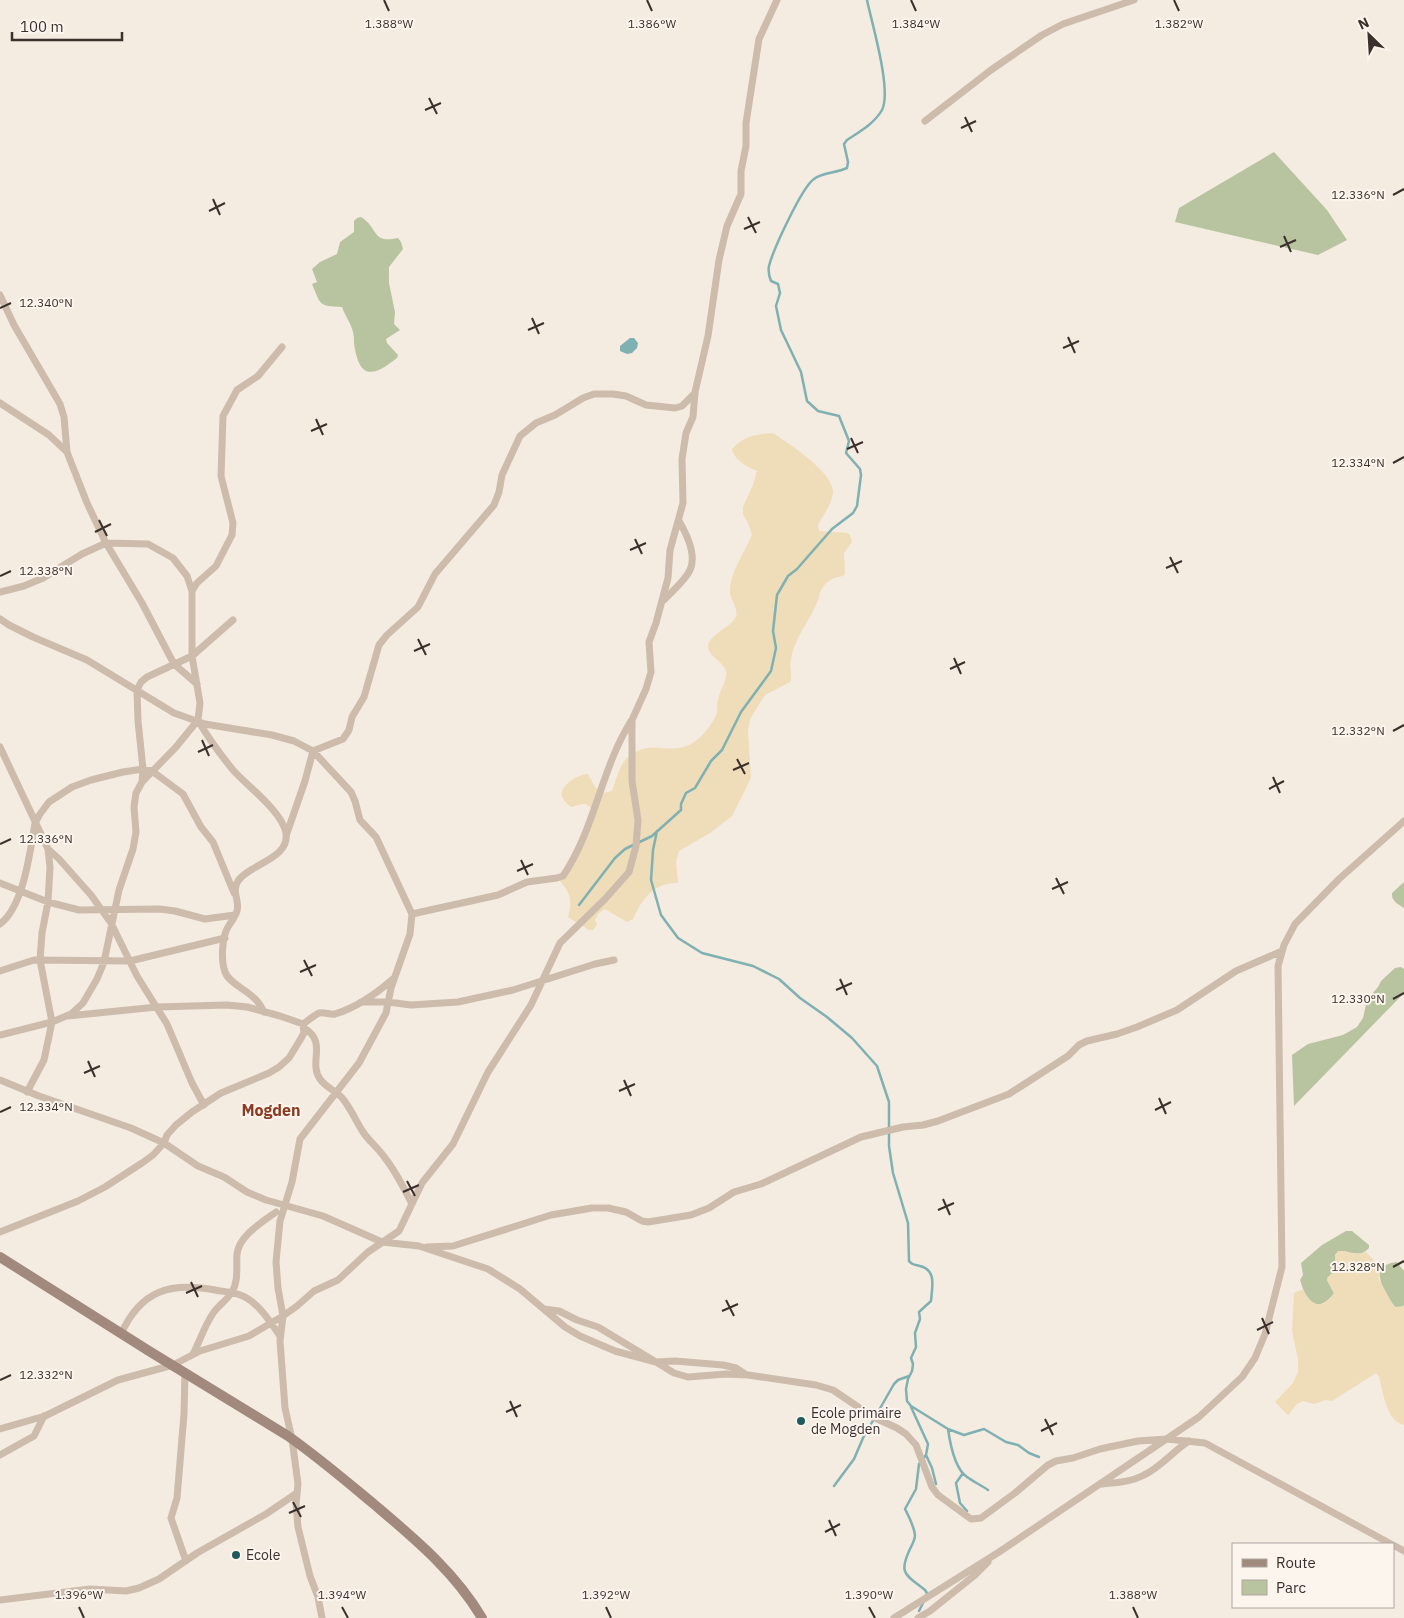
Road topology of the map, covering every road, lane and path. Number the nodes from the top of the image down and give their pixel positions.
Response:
1 (777, 0) edge
2 (1134, 0) edge
3 (925, 121) dead end
4 (0, 295) edge
5 (282, 348) dead end
6 (695, 392) junction
7 (0, 403) edge
8 (67, 452) junction
9 (679, 521) junction
10 (106, 543) junction
11 (0, 592) edge
12 (192, 592) junction
13 (662, 603) junction
14 (0, 619) edge
15 (233, 620) dead end
16 (192, 656) junction
17 (174, 664) junction
18 (197, 684) junction
19 (137, 690) junction
20 (198, 720) junction
21 (632, 720) junction
22 (0, 747) edge
23 (313, 751) junction
24 (143, 769) junction
25 (152, 771) junction
26 (142, 782) junction
27 (1404, 821) edge
28 (35, 823) junction
29 (286, 836) junction
30 (48, 849) junction
31 (0, 883) edge
32 (22, 891) junction
33 (234, 893) junction
34 (48, 902) junction
35 (114, 910) junction
36 (103, 911) junction
37 (412, 914) junction
38 (235, 915) junction
39 (111, 923) junction
40 (0, 924) edge
41 (224, 938) junction
42 (1282, 951) junction
43 (40, 960) junction
44 (614, 960) dead end
45 (130, 961) junction
46 (104, 962) junction
47 (0, 971) edge
48 (395, 977) junction
49 (543, 979) junction
50 (360, 1002) junction
51 (388, 1002) junction
52 (157, 1007) junction
53 (264, 1012) junction
54 (64, 1017) junction
55 (52, 1022) junction
56 (304, 1026) junction
57 (0, 1035) edge
58 (0, 1080) edge
59 (27, 1092) junction
60 (337, 1092) junction
61 (204, 1105) junction
62 (164, 1143) junction
63 (266, 1200) junction
64 (286, 1204) junction
65 (412, 1204) junction
66 (276, 1212) junction
67 (280, 1221) junction
68 (0, 1232) edge
69 (382, 1242) junction
70 (419, 1246) junction
71 (0, 1257) edge
72 (232, 1292) junction
73 (544, 1309) junction
74 (283, 1316) junction
75 (271, 1323) junction
76 (121, 1334) junction
77 (280, 1336) junction
78 (194, 1354) junction
79 (656, 1362) junction
80 (173, 1365) junction
81 (185, 1372) junction
82 (748, 1375) junction
83 (45, 1416) junction
84 (0, 1429) edge
85 (292, 1439) junction
86 (1168, 1439) junction
87 (1188, 1441) junction
88 (0, 1455) edge
89 (1101, 1484) junction
90 (297, 1493) junction
91 (1388, 1543) edge
92 (999, 1552) junction
93 (186, 1560) junction
94 (0, 1600) edge
95 (322, 1618) edge
96 (482, 1618) edge
97 (894, 1618) edge
98 (918, 1618) edge

1 - 6 street
2 - 3 street
4 - 8 street
5 - 12 street
6 - 9 street
6 - 23 street
7 - 8 street
8 - 10 street
9 - 13 street
9 - 13 street
10 - 11 street
10 - 12 street
10 - 17 street
12 - 16 street
13 - 21 street
14 - 19 street
15 - 16 street
16 - 17 street
16 - 18 street
17 - 18 street
17 - 19 street
18 - 20 street
19 - 20 street
19 - 24 street
20 - 23 street
20 - 25 street
20 - 29 street
21 - 37 street
21 - 49 street
22 - 28 street
23 - 29 street
23 - 37 street
24 - 25 street
24 - 26 street
24 - 28 street
25 - 26 street
25 - 33 street
26 - 35 street
27 - 42 street
28 - 30 street
28 - 32 street
29 - 33 street
30 - 34 street
30 - 36 street
31 - 32 street
32 - 34 street
32 - 40 street
33 - 38 street
34 - 36 street
34 - 43 street
35 - 36 street
35 - 38 street
35 - 39 street
36 - 39 street
37 - 48 street
38 - 41 street
39 - 45 street
39 - 46 street
41 - 45 street
41 - 53 street
42 - 70 street
42 - 86 street
43 - 46 street
43 - 47 street
43 - 55 street
44 - 49 street
45 - 46 street
45 - 52 street
46 - 54 street
48 - 50 street
48 - 51 street
49 - 51 street
49 - 65 street
50 - 51 street
50 - 56 street
51 - 60 street
52 - 53 street
52 - 54 street
52 - 61 street
53 - 56 street
54 - 55 street
55 - 57 street
55 - 59 street
56 - 60 street
56 - 61 street
58 - 59 street
59 - 62 street
60 - 64 street
60 - 65 street
61 - 62 street
62 - 63 street
62 - 68 street
63 - 64 street
63 - 66 street
64 - 67 street
64 - 69 street
65 - 69 street
66 - 67 street
66 - 72 street
67 - 74 street
69 - 70 street
69 - 74 street
70 - 73 street
71 - 76 street
72 - 75 street
72 - 76 street
72 - 78 street
73 - 79 street
73 - 79 street
74 - 75 street
74 - 77 street
75 - 77 street
75 - 78 street
76 - 80 street
77 - 85 street
78 - 80 street
79 - 82 street
79 - 82 street
80 - 81 street
80 - 83 street
81 - 85 street
81 - 93 street
82 - 86 street
83 - 84 street
83 - 88 street
85 - 90 street
85 - 96 street
86 - 87 street
86 - 89 street
87 - 89 street
87 - 91 street
89 - 92 street
90 - 93 street
90 - 95 street
92 - 97 street
92 - 98 street
93 - 94 street

